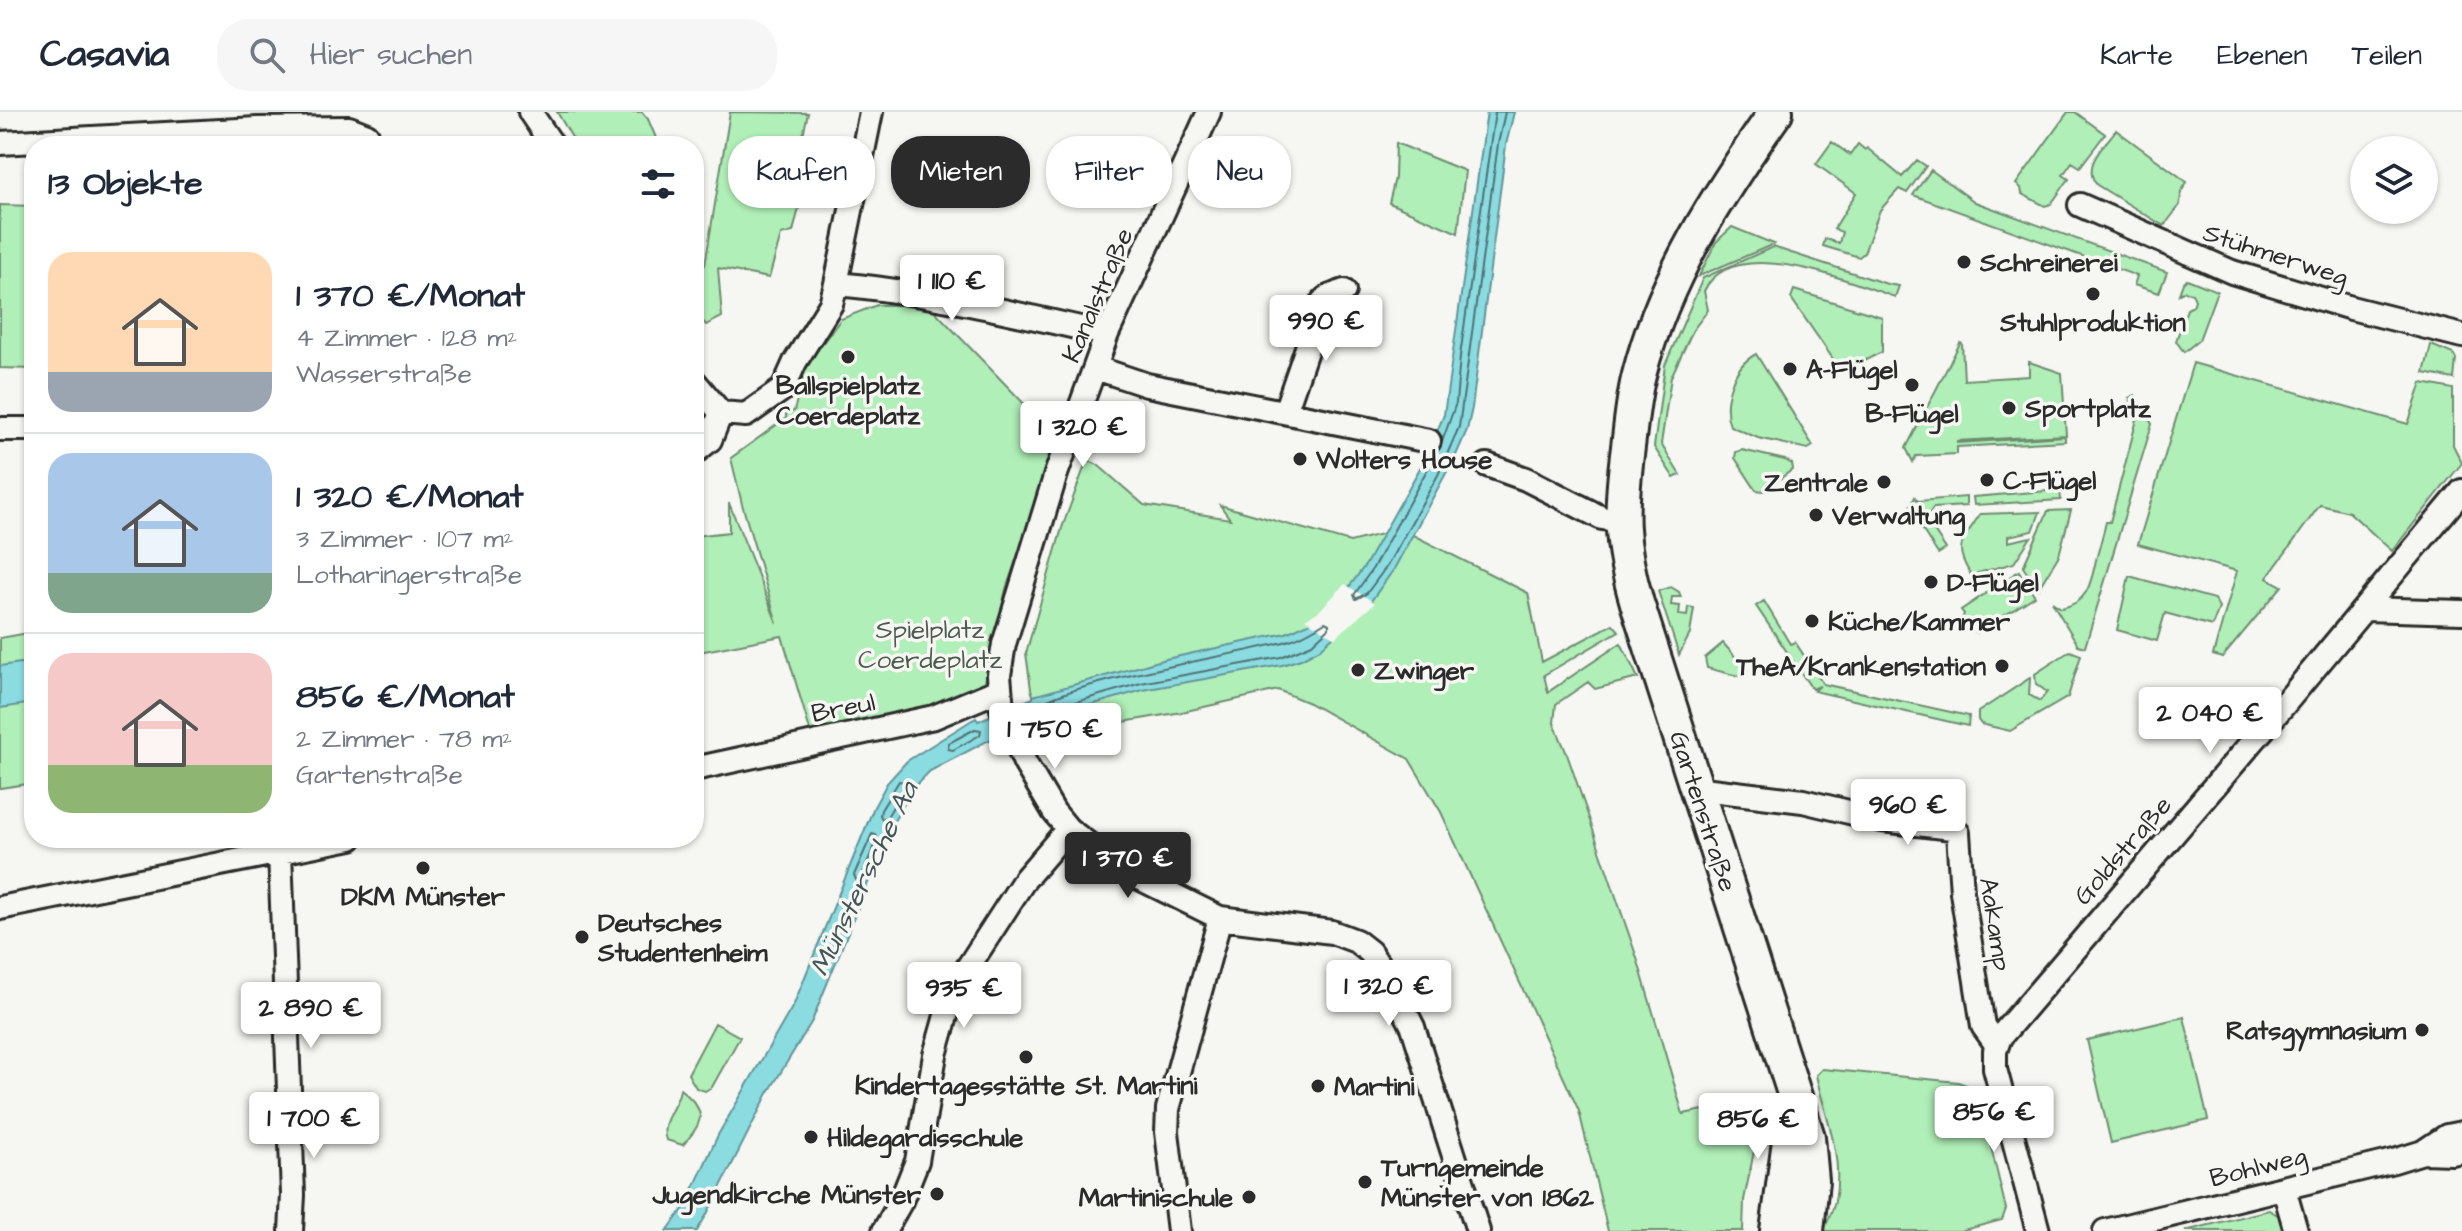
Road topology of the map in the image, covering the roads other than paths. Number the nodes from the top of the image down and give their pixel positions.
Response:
1 (530, 112) edge
2 (871, 112) edge
3 (1209, 112) edge
4 (1776, 112) edge
5 (367, 135) dead end
6 (128, 136) edge
7 (546, 136) edge
8 (24, 142) edge
9 (0, 143) edge
10 (2080, 205) dead end
11 (836, 284) junction
12 (1344, 291) dead end
13 (1107, 334) junction
14 (2462, 336) edge
15 (1096, 368) junction
16 (704, 393) edge
17 (1285, 412) junction
18 (721, 413) junction
19 (0, 429) edge
20 (24, 429) edge
21 (1429, 441) dead end
22 (704, 445) edge
23 (1487, 465) dead end
24 (2462, 491) edge
25 (1621, 521) junction
26 (2364, 609) junction
27 (2462, 612) edge
28 (1000, 700) junction
29 (704, 767) edge
30 (1699, 794) junction
31 (1068, 829) junction
32 (300, 848) edge
33 (280, 852) junction
34 (0, 908) edge
35 (1220, 918) junction
36 (1996, 1044) junction
37 (1795, 1099) junction
38 (2462, 1133) edge
39 (2462, 1151) edge
40 (2423, 1152) junction
41 (2284, 1189) junction
42 (1476, 1226) edge
43 (2130, 1228) edge
44 (291, 1231) edge
45 (884, 1231) edge
46 (1179, 1231) edge
47 (1777, 1231) edge
48 (1807, 1231) edge
49 (2038, 1231) edge
50 (2105, 1231) edge
51 (2296, 1231) edge

1 - 7 street
2 - 11 street
3 - 13 street, Kanalstraße
4 - 25 street, Gartenstraße
5 - 6 street
8 - 9 street
10 - 14 street, Stühmerweg
11 - 13 street
11 - 18 street
12 - 17 street
13 - 15 street, Kanalstraße
15 - 17 street
15 - 28 street, Kanalstraße
16 - 18 street
17 - 21 street
18 - 22 street
19 - 20 street
23 - 25 street
24 - 26 street, Goldstraße
25 - 30 street, Gartenstraße
26 - 27 street
26 - 36 street, Goldstraße
28 - 29 street, Breul
28 - 31 street
30 - 36 street, Aakamp
30 - 37 street, Gartenstraße
31 - 35 street
31 - 45 street
32 - 33 street
33 - 34 street
33 - 44 street
35 - 42 street
35 - 46 street
36 - 49 street
37 - 47 street, Gartenstraße
37 - 48 street, Gartenstraße
38 - 40 street, Bohlweg
39 - 40 street, Bohlweg
40 - 41 street, Bohlweg
41 - 43 street, Bohlweg
41 - 51 street
43 - 50 street, Bohlweg

